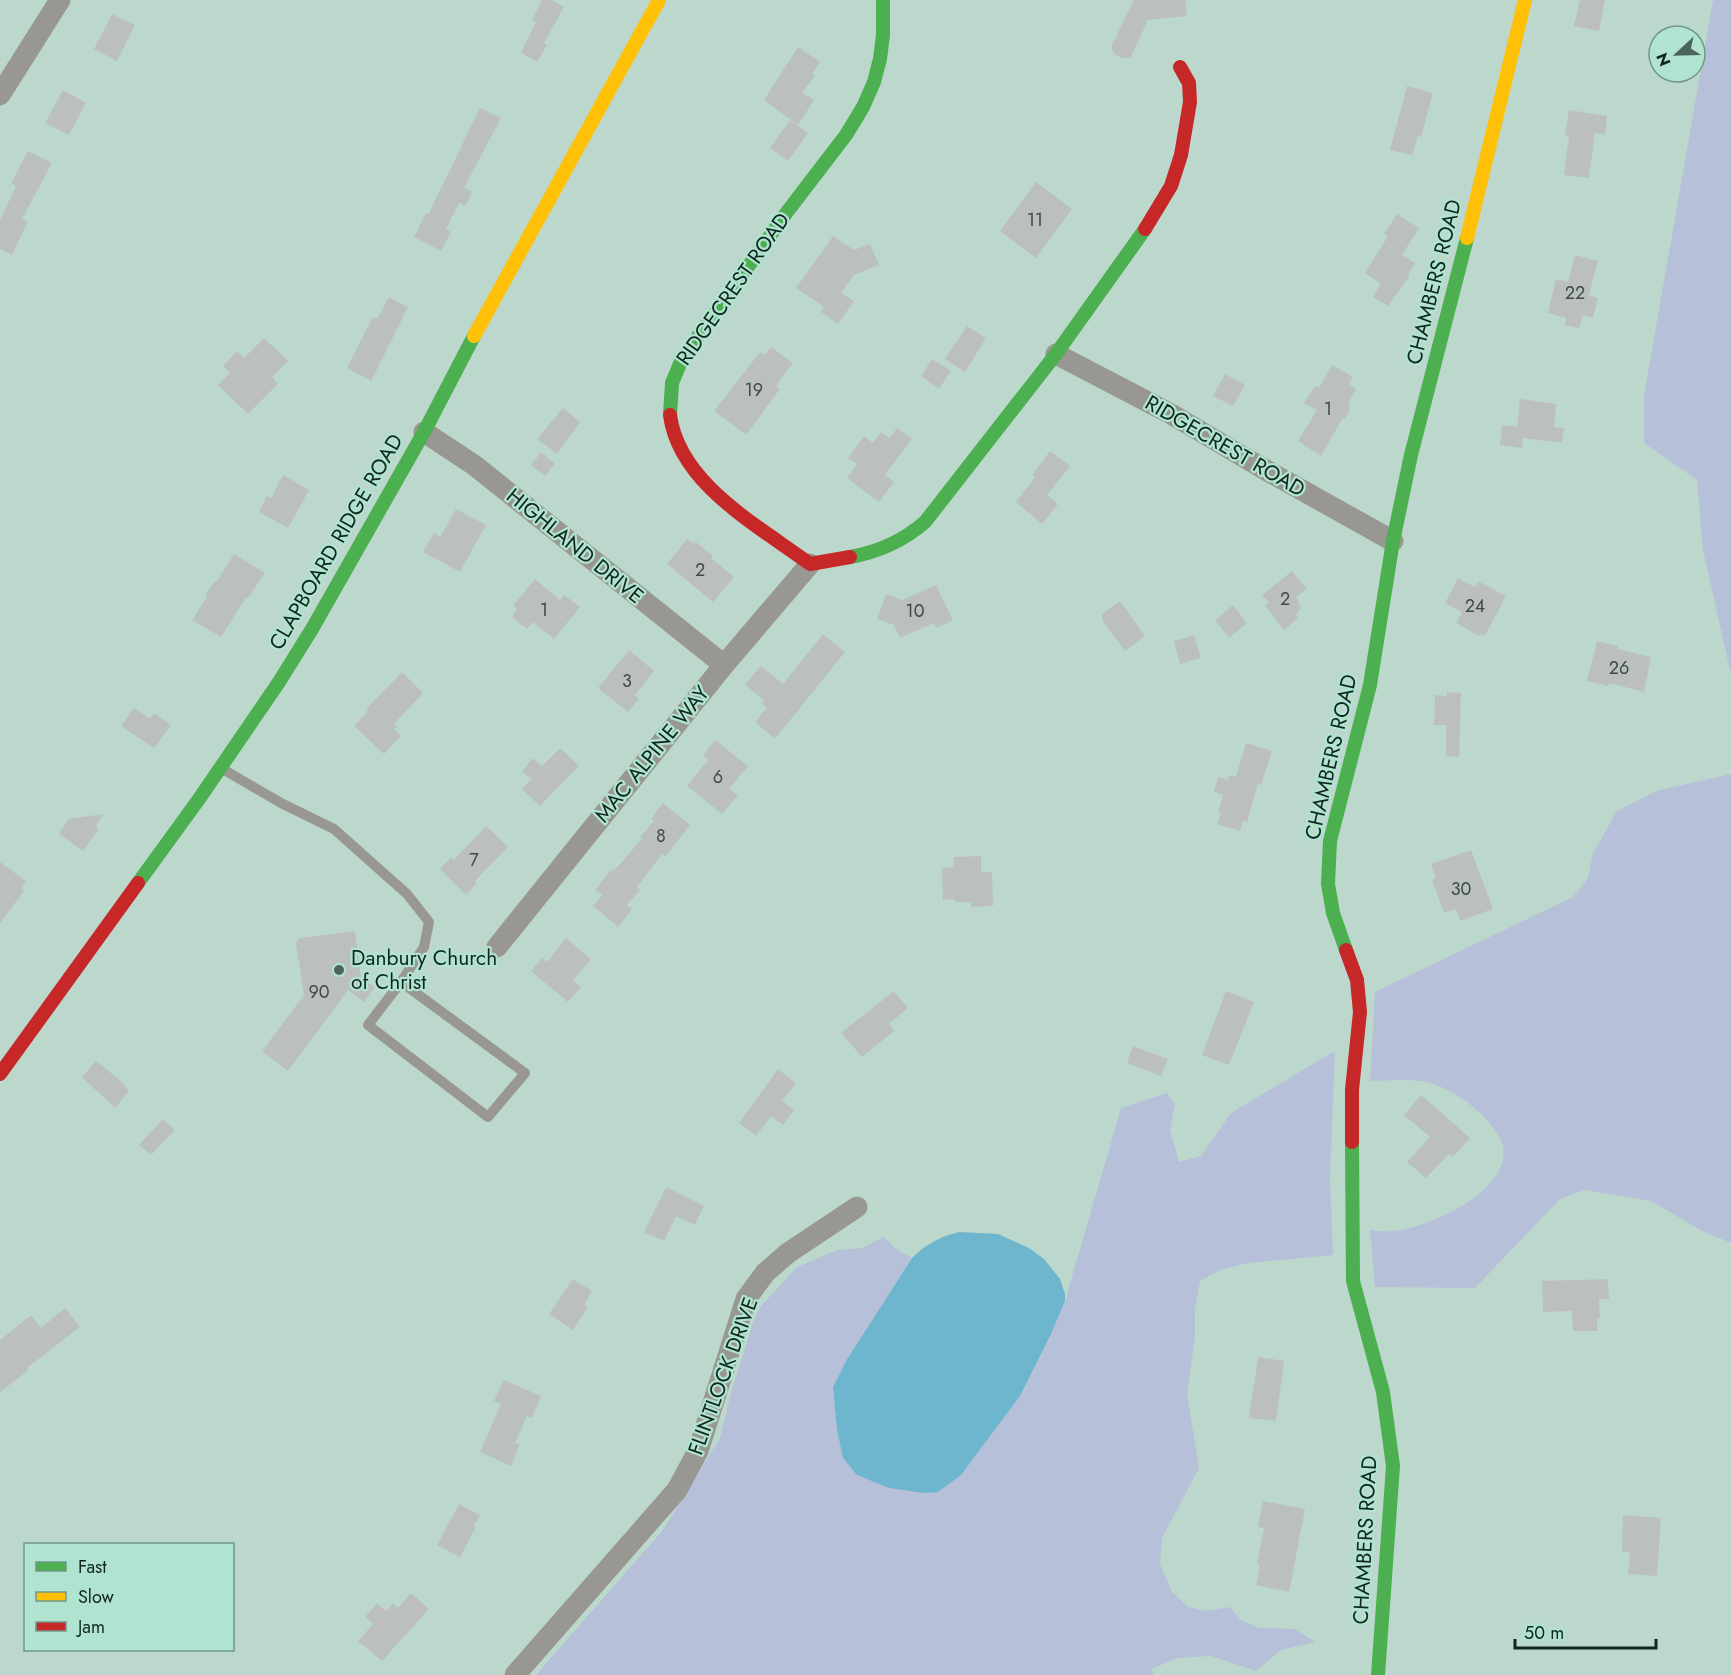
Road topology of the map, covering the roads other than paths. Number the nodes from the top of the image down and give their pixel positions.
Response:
1 (60, 0) edge
2 (658, 0) edge
3 (883, 0) edge
4 (1526, 0) edge
5 (1180, 67) dead end
6 (0, 95) edge
7 (1056, 354) junction
8 (424, 432) junction
9 (1393, 541) junction
10 (810, 564) junction
11 (724, 665) junction
12 (220, 768) junction
13 (497, 947) dead end
14 (401, 982) junction
15 (0, 1074) edge
16 (857, 1207) dead end
17 (515, 1675) edge
18 (1377, 1675) edge

1 - 6 street
2 - 8 street, CLAPBOARD RIDGE ROAD
3 - 10 street, RIDGECREST ROAD
4 - 9 street, CHAMBERS ROAD
5 - 7 street
7 - 9 street, RIDGECREST ROAD
7 - 10 street
8 - 11 street, HIGHLAND DRIVE
8 - 12 street, CLAPBOARD RIDGE ROAD
9 - 18 street, CHAMBERS ROAD
10 - 11 street, MAC ALPINE WAY
11 - 13 street, MAC ALPINE WAY
12 - 14 lane
12 - 15 street, CLAPBOARD RIDGE ROAD
14 - 14 lane
16 - 17 street, FLINTLOCK DRIVE

